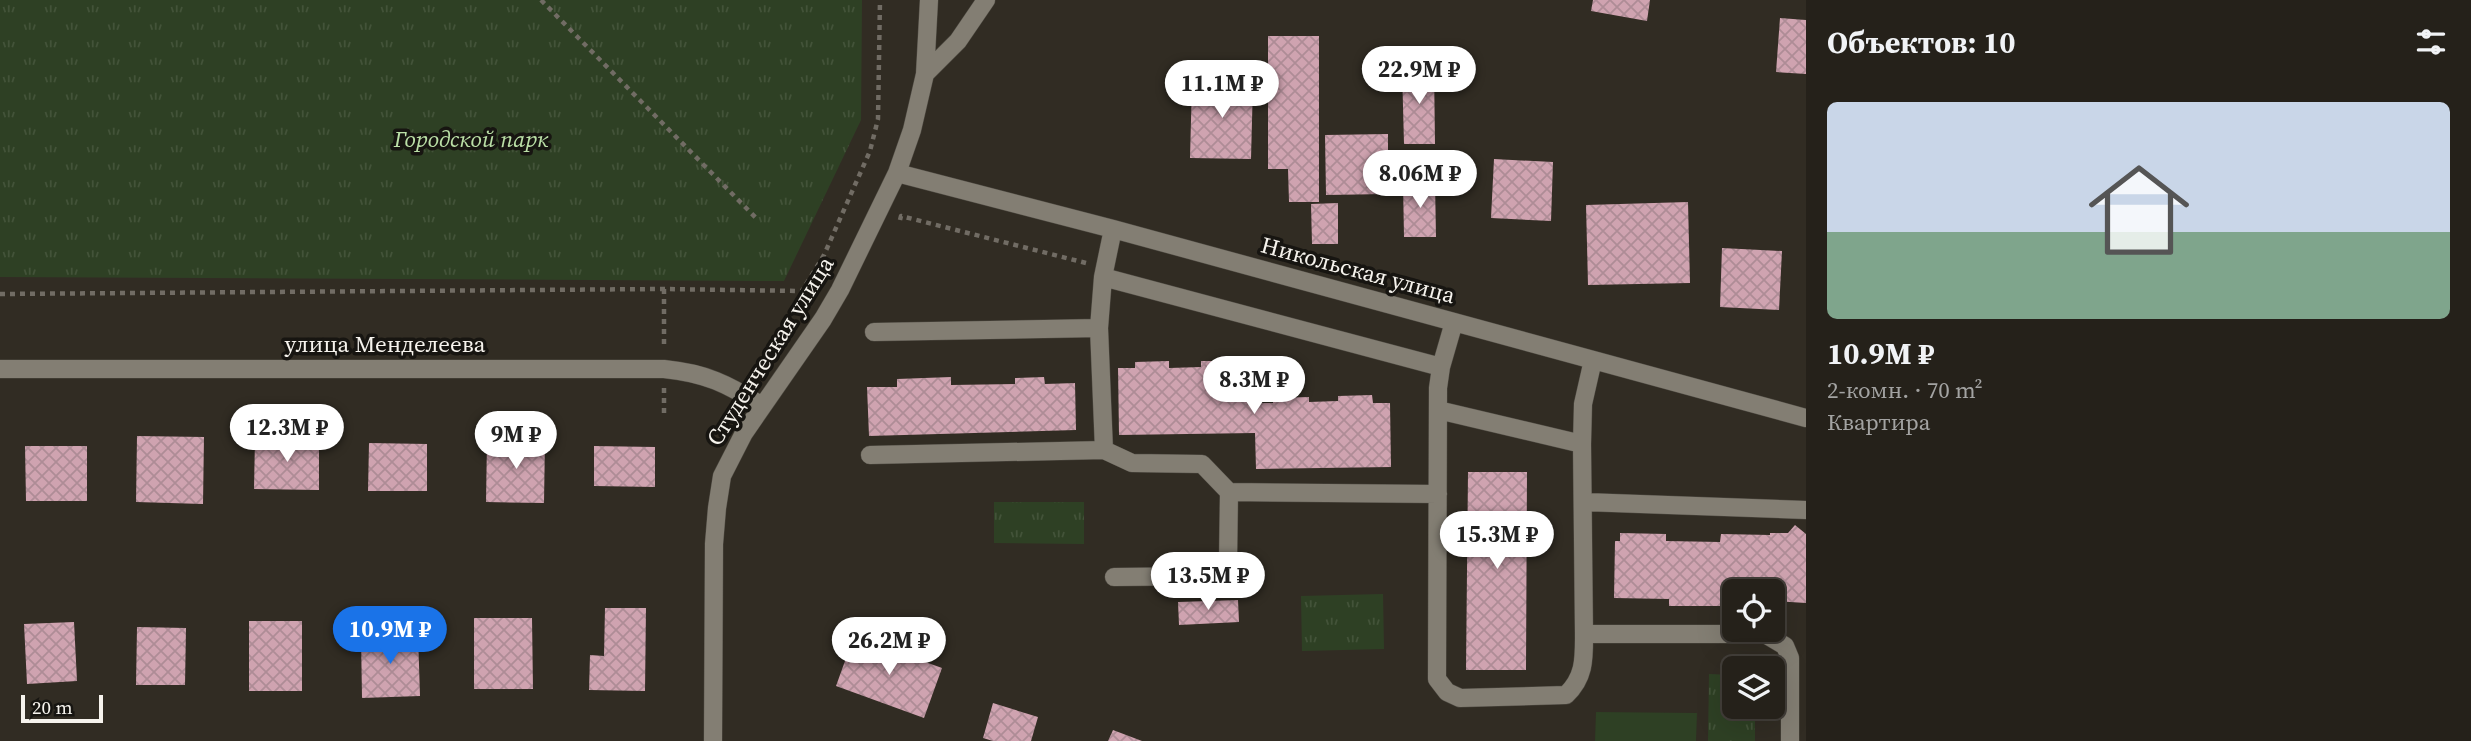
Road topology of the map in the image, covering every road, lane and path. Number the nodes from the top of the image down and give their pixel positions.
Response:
1 (541, 0) edge
2 (880, 0) edge
3 (929, 0) edge
4 (986, 0) edge
5 (925, 74) junction
6 (897, 173) junction
7 (758, 220) dead end
8 (895, 228) dead end
9 (1112, 229) junction
10 (1104, 273) junction
11 (0, 294) edge
12 (1454, 322) junction
13 (1099, 328) junction
14 (874, 332) dead end
15 (1593, 360) junction
16 (1441, 367) junction
17 (0, 369) edge
18 (762, 406) junction
19 (1438, 410) junction
20 (1806, 418) edge
21 (1582, 444) junction
22 (1104, 450) junction
23 (870, 455) dead end
24 (1229, 492) junction
25 (1438, 494) junction
26 (1584, 502) junction
27 (1806, 510) edge
28 (1114, 577) dead end
29 (1584, 634) junction
30 (713, 741) edge
31 (1790, 741) edge

1 - 7 path
2 - 11 path
3 - 5 street, Студенческая улица
4 - 5 street
5 - 6 street, Студенческая улица
6 - 9 street, Никольская улица
6 - 18 street, Студенческая улица
8 - 10 path
9 - 10 street
9 - 12 street, Никольская улица
10 - 13 street
10 - 16 street
12 - 15 street, Никольская улица
12 - 16 street
13 - 14 street
13 - 22 street
15 - 20 street, Никольская улица
15 - 21 street
16 - 19 street
17 - 18 street, улица Менделеева
18 - 30 street, Студенческая улица
19 - 21 street
19 - 25 street
21 - 26 street
22 - 23 street
22 - 24 street
24 - 25 street
24 - 28 street
25 - 29 street
26 - 27 street
26 - 29 street
29 - 31 street

